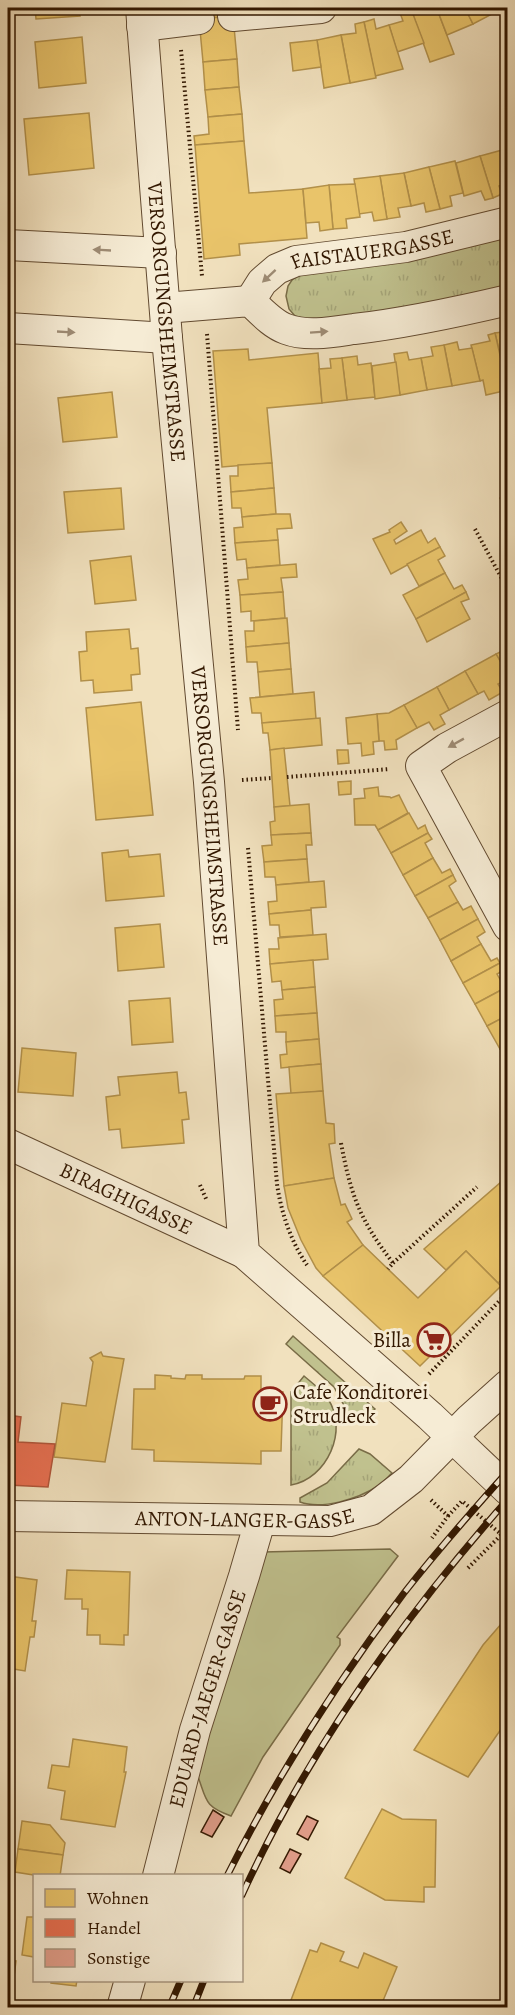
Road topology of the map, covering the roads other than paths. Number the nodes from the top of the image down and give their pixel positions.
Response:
1 (321, 8) edge
2 (233, 16) dead end
3 (141, 17) edge
4 (189, 21) road end
5 (507, 222) edge
6 (8, 245) edge
7 (161, 253) junction
8 (507, 300) edge
9 (250, 301) junction
10 (165, 308) junction
11 (8, 328) edge
12 (167, 338) junction
13 (507, 715) edge
14 (507, 926) edge
15 (8, 1144) edge
16 (244, 1253) junction
17 (507, 1385) edge
18 (452, 1437) junction
19 (507, 1490) edge
20 (8, 1516) edge
21 (260, 1521) junction
22 (158, 1874) edge
23 (129, 1982) edge
24 (122, 2007) edge

1 - 2 street
3 - 4 street
3 - 7 street, VERSORGUNGSHEIMSTRASSE
5 -> 9 street, FAISTAUERGASSE
7 -> 6 street
7 - 10 street, VERSORGUNGSHEIMSTRASSE
9 -> 8 street
9 - 10 street
10 - 12 street, VERSORGUNGSHEIMSTRASSE
11 -> 12 street
12 - 16 street, VERSORGUNGSHEIMSTRASSE
13 -> 14 street
15 - 16 street, BIRAGHIGASSE
16 - 18 street
17 - 18 street, ANTON-LANGER-GASSE
18 - 19 street
18 - 21 street, ANTON-LANGER-GASSE
20 - 21 street, ANTON-LANGER-GASSE
21 - 22 street, EDUARD-JAEGER-GASSE
23 - 24 street

